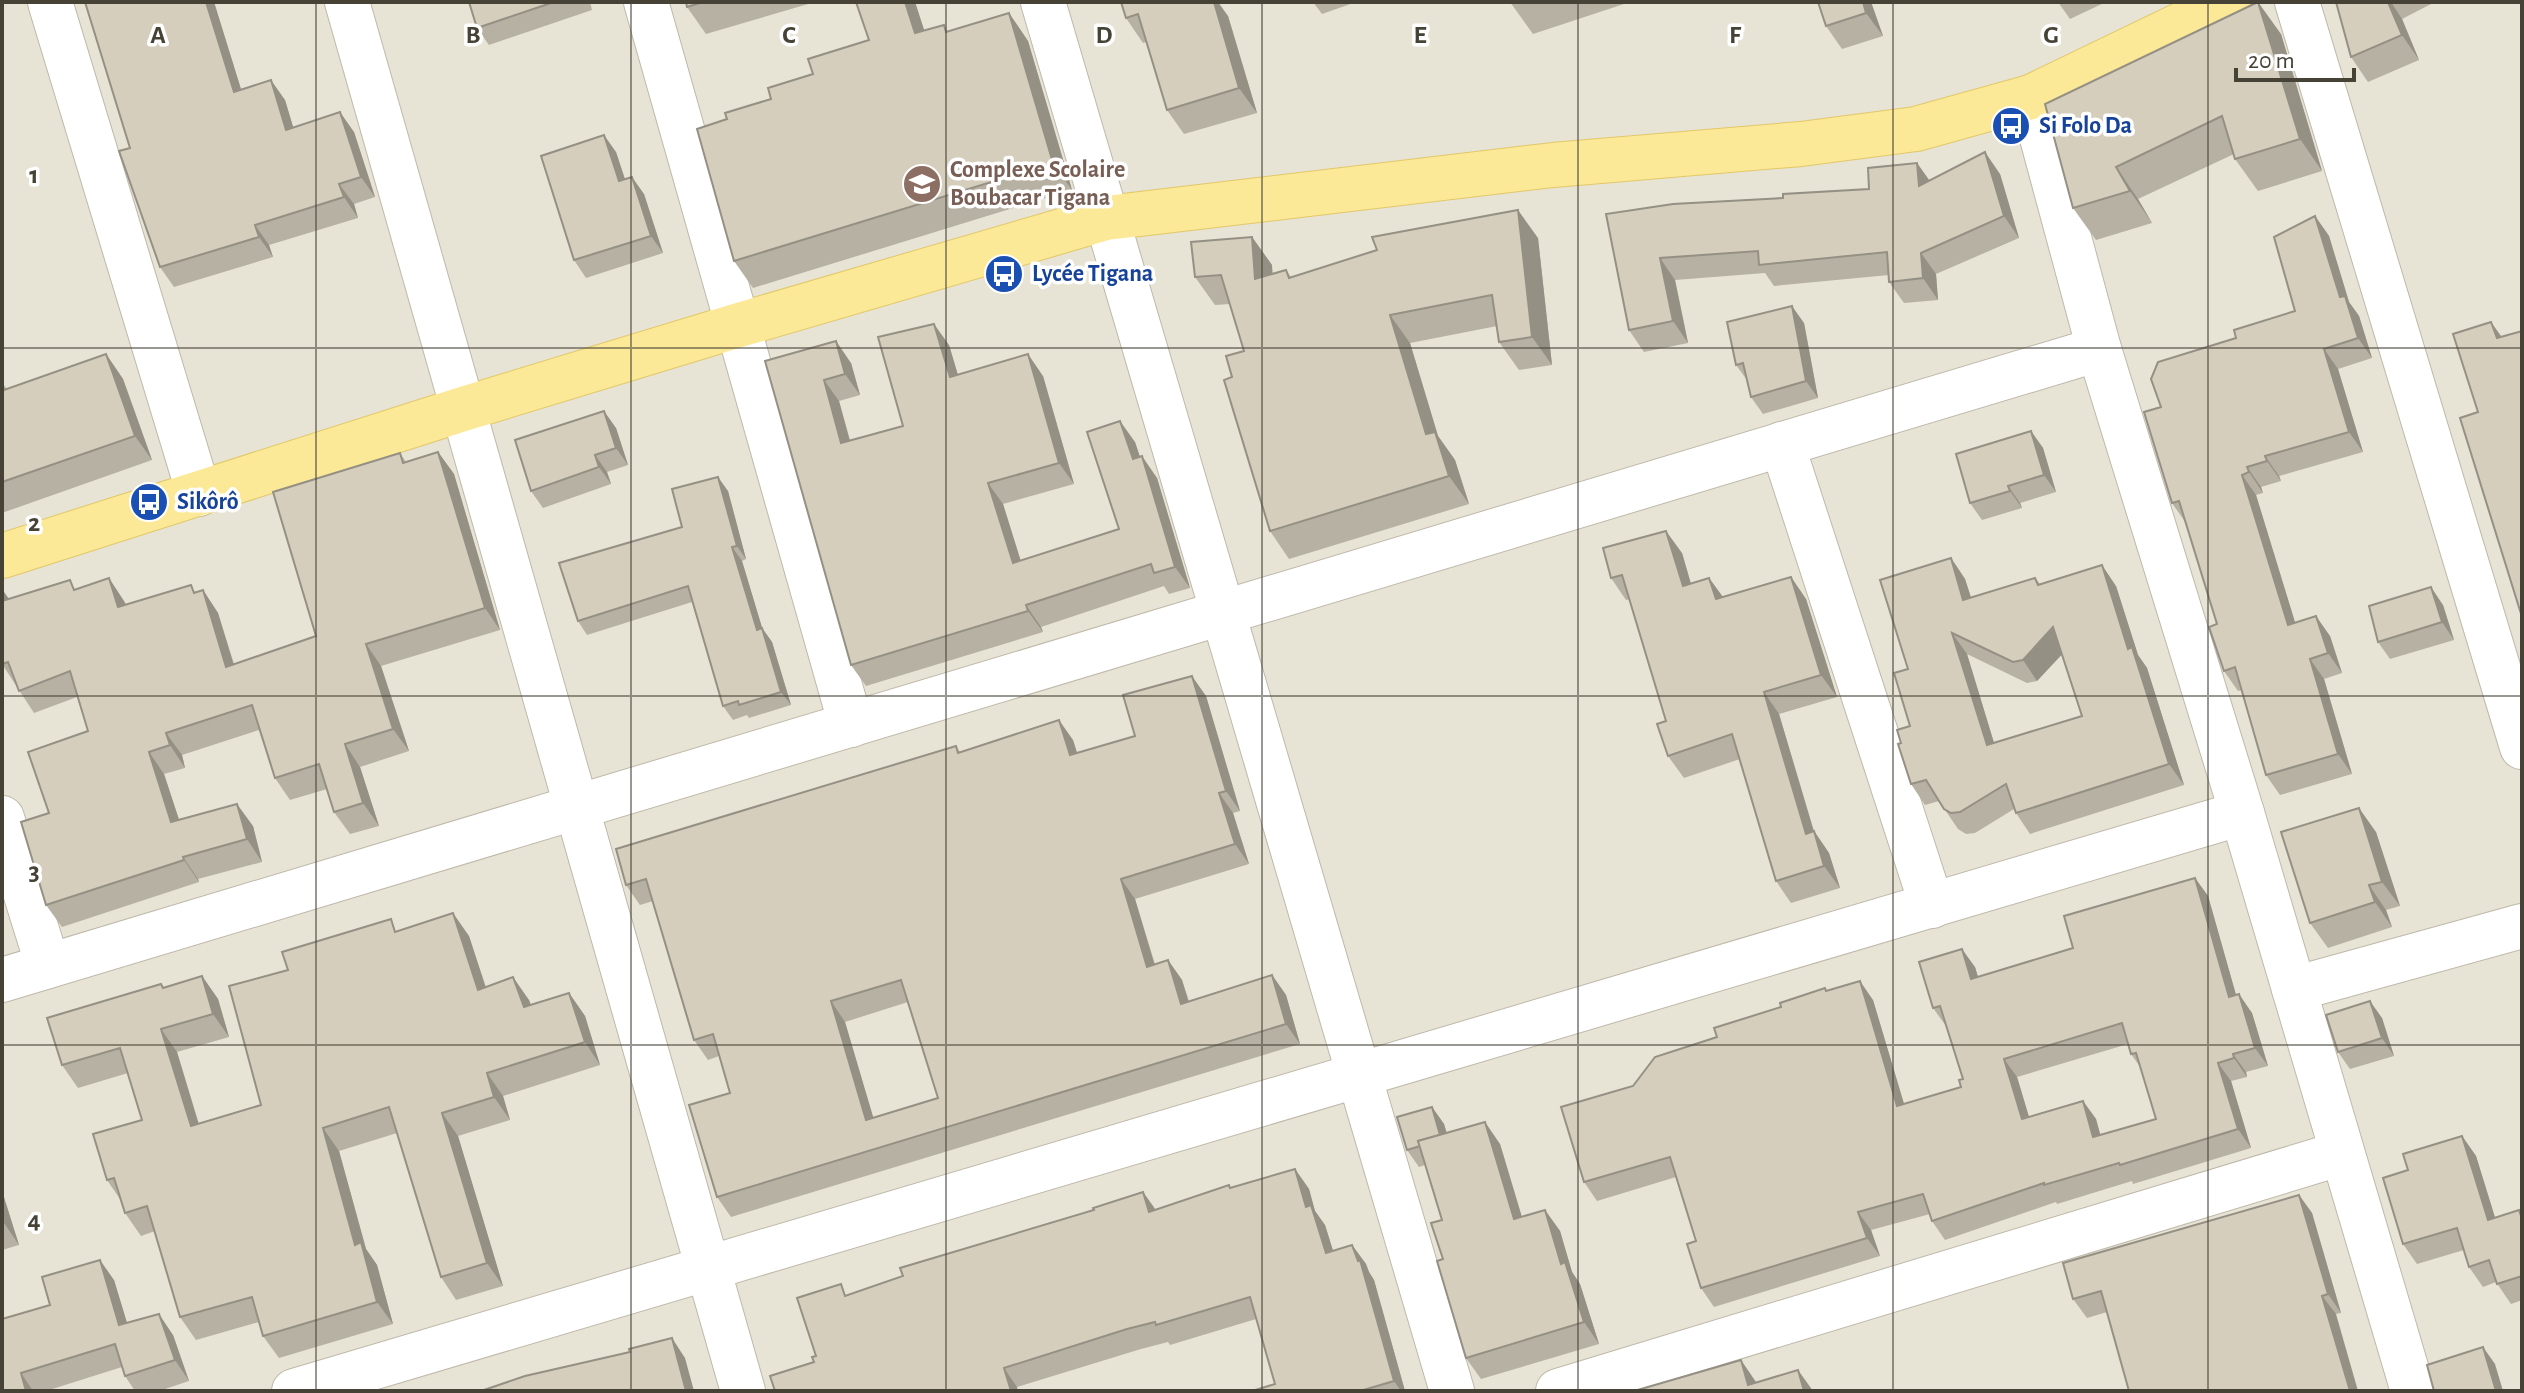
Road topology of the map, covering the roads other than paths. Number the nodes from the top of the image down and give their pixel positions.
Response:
1 (50, 2) edge
2 (347, 2) edge
3 (646, 2) edge
4 (1043, 2) edge
5 (2228, 2) edge
6 (2297, 2) edge
7 (2031, 97) junction
8 (1106, 218) junction
9 (739, 325) junction
10 (2099, 349) junction
11 (463, 409) junction
12 (1782, 444) junction
13 (199, 494) junction
14 (2, 556) edge
15 (1222, 613) junction
16 (851, 725) junction
17 (2522, 747) edge
18 (576, 807) junction
19 (2242, 813) junction
20 (2, 818) edge
21 (1932, 906) junction
22 (2522, 926) edge
23 (48, 966) junction
24 (2, 980) edge
25 (2294, 989) junction
26 (1359, 1077) junction
27 (2342, 1153) junction
28 (708, 1268) junction
29 (294, 1391) edge
30 (743, 1391) edge
31 (1452, 1391) edge
32 (1558, 1391) edge
33 (2413, 1391) edge

1 - 13 street
2 - 11 street
3 - 9 street
4 - 8 street
5 - 7 main road
6 - 17 street
7 - 8 main road
7 - 10 street
8 - 9 main road
8 - 15 street
9 - 11 main road
9 - 16 street
10 - 12 street
10 - 19 street
11 - 13 main road
11 - 18 street
12 - 15 street
12 - 21 street
13 - 14 main road
15 - 16 street
15 - 26 street
16 - 18 street
18 - 23 street
18 - 28 street
19 - 21 street
19 - 25 street
20 - 23 street
21 - 26 street
22 - 25 street
23 - 24 street
25 - 27 street
26 - 28 street
26 - 31 street
27 - 32 street
27 - 33 street
28 - 29 street
28 - 30 street

